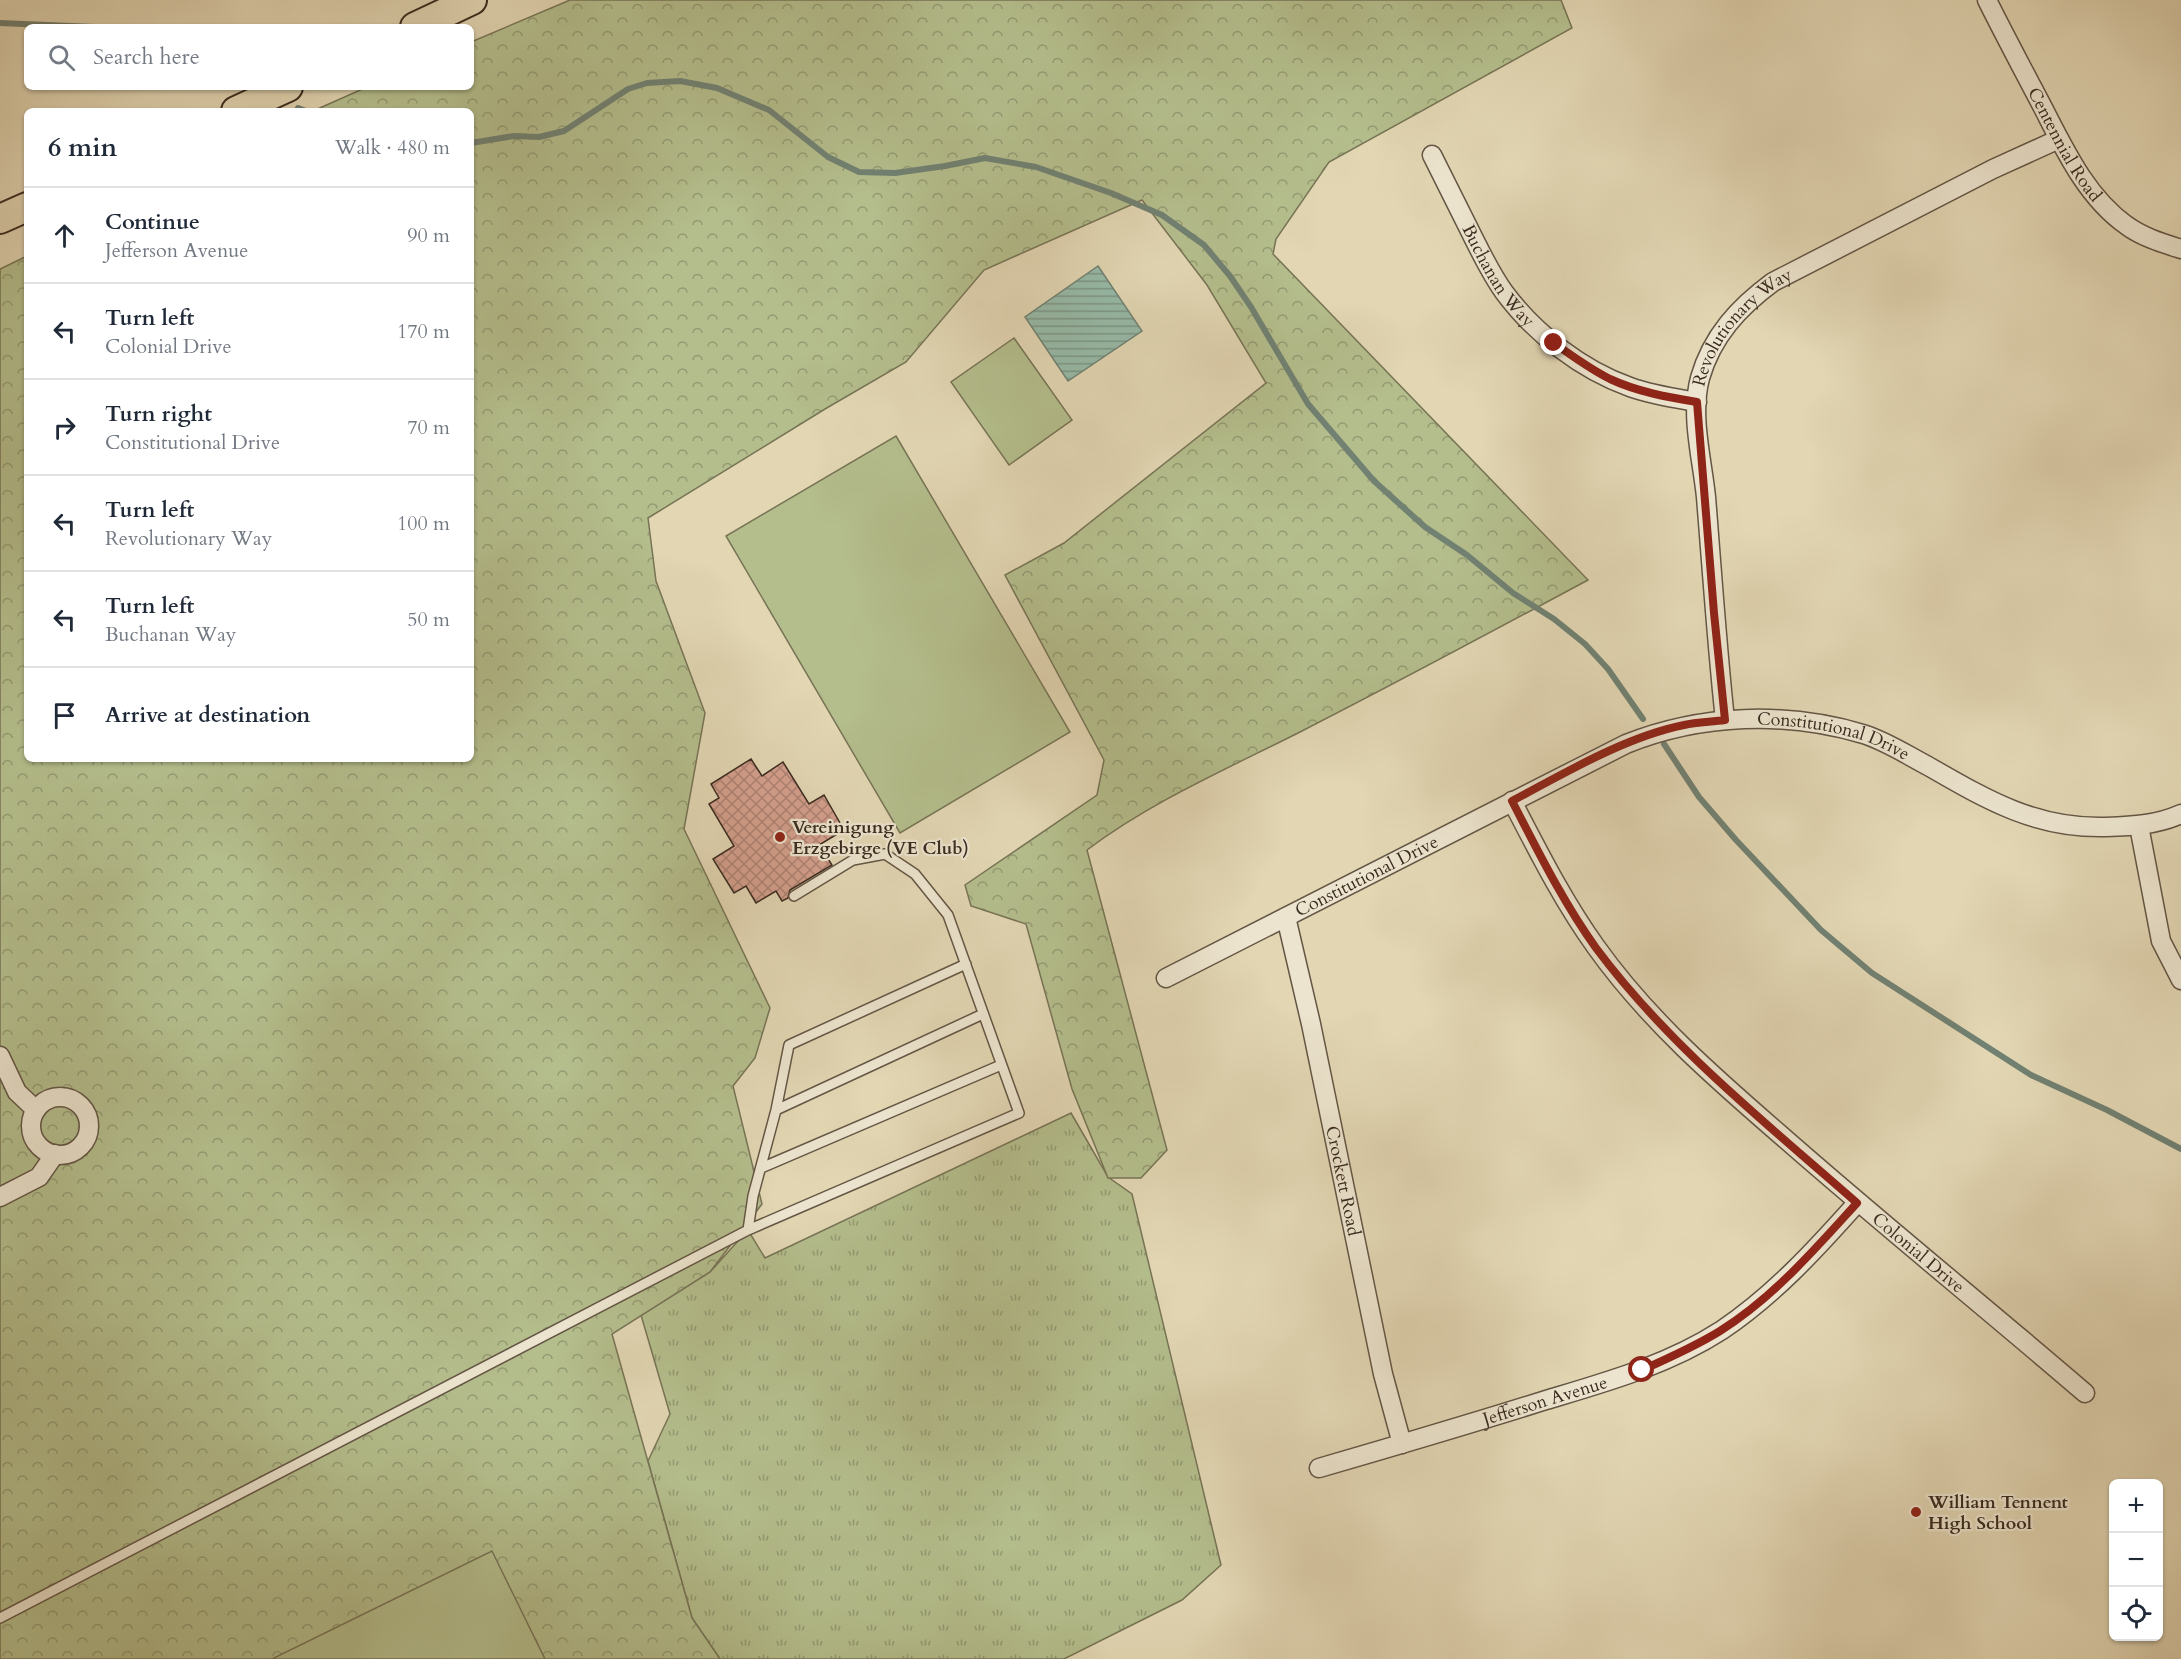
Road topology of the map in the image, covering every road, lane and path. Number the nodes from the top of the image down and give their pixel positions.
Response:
1 (472, 0) edge
2 (1987, 0) edge
3 (421, 24) edge
4 (282, 90) edge
5 (243, 108) edge
6 (2059, 139) junction
7 (1432, 155) dead end
8 (24, 208) edge
9 (0, 219) edge
10 (2181, 249) edge
11 (1697, 402) junction
12 (1725, 720) junction
13 (1512, 801) junction
14 (2181, 814) edge
15 (2139, 826) junction
16 (794, 896) dead end
17 (1286, 917) junction
18 (966, 964) junction
19 (1166, 978) dead end
20 (2181, 980) edge
21 (983, 1014) junction
22 (0, 1056) edge
23 (1001, 1065) junction
24 (36, 1110) junction
25 (776, 1110) junction
26 (55, 1154) junction
27 (761, 1168) junction
28 (0, 1197) edge
29 (1857, 1203) junction
30 (747, 1230) junction
31 (2085, 1393) dead end
32 (1402, 1443) junction
33 (1319, 1467) dead end
34 (0, 1618) edge

1 - 3 main road
2 - 6 street, Centennial Road
4 - 5 main road
6 - 10 street, Centennial Road
6 - 11 street, Revolutionary Way
7 - 11 street, Buchanan Way
8 - 9 main road
11 - 12 street, Revolutionary Way
12 - 13 street, Constitutional Drive
12 - 15 street, Constitutional Drive
13 - 17 street, Constitutional Drive
13 - 29 street, Colonial Drive
14 - 15 street, Constitutional Drive
15 - 20 street
16 - 18 lane
17 - 19 street, Constitutional Drive
17 - 32 street, Crockett Road
18 - 21 lane
18 - 25 lane
21 - 23 lane
21 - 25 lane
22 - 24 street
23 - 27 lane
23 - 30 lane
24 - 26 street
24 - 26 street
25 - 27 lane
26 - 28 street
27 - 30 lane
29 - 31 street, Colonial Drive
29 - 32 street, Jefferson Avenue
30 - 34 lane
32 - 33 street, Jefferson Avenue

